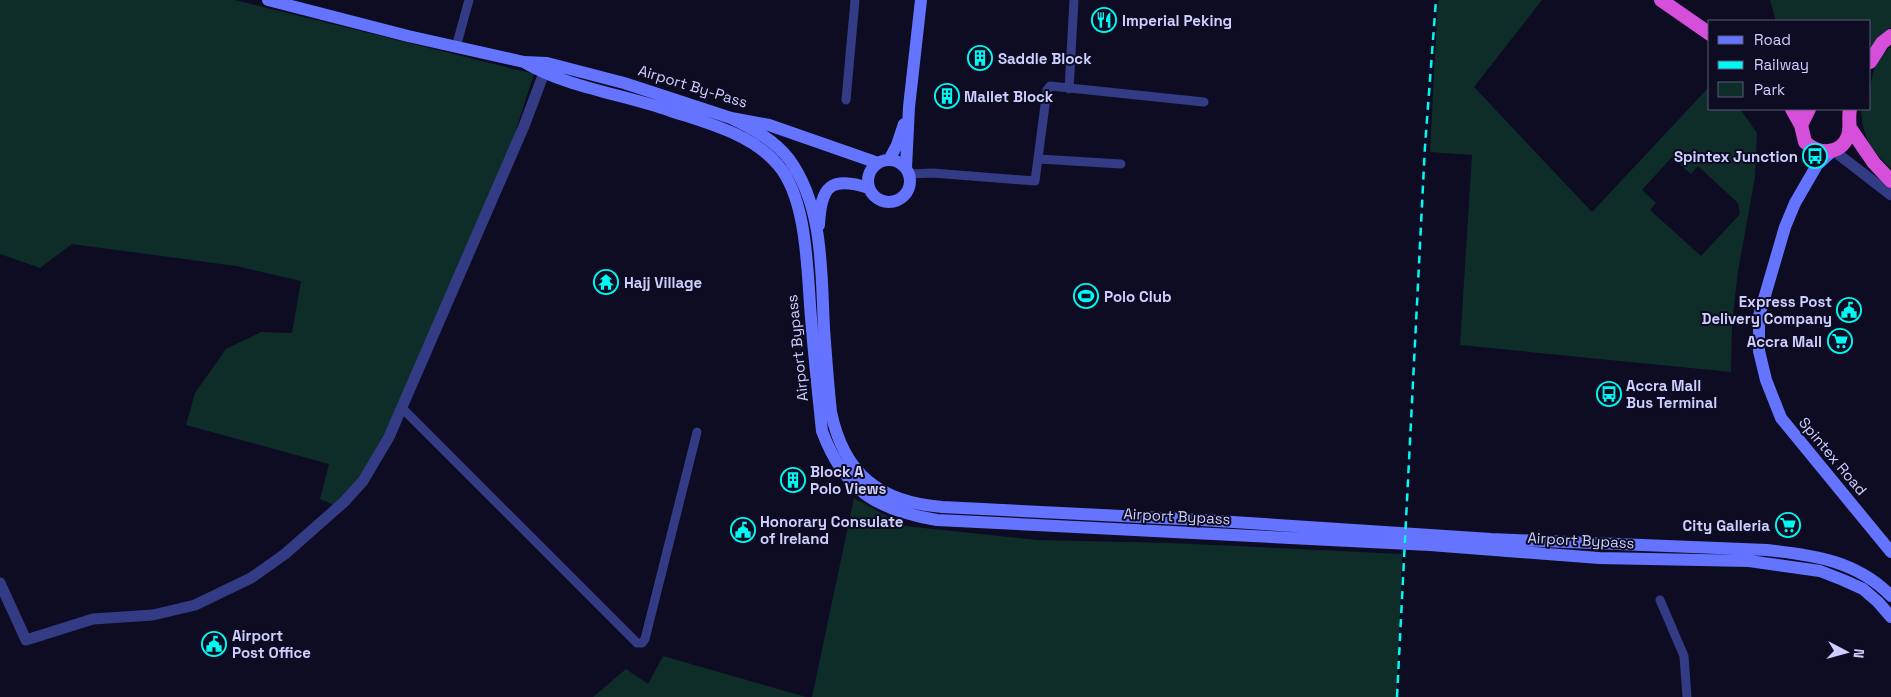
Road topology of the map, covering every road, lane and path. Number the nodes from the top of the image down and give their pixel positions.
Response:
1 (268, 0) edge
2 (469, 0) edge
3 (856, 0) edge
4 (921, 0) edge
5 (1074, 0) edge
6 (1662, 0) edge
7 (1708, 33) edge
8 (1891, 36) edge
9 (456, 47) junction
10 (1871, 60) edge
11 (546, 69) junction
12 (1069, 89) junction
13 (846, 100) dead end
14 (1204, 102) dead end
15 (909, 107) junction
16 (1793, 110) edge
17 (1808, 110) edge
18 (1847, 116) edge
19 (731, 118) junction
20 (1801, 125) junction
21 (724, 129) joint
22 (1832, 151) junction
23 (1039, 159) junction
24 (883, 161) junction
25 (1121, 164) dead end
26 (907, 171) junction
27 (1891, 181) edge
28 (869, 188) junction
29 (1891, 195) edge
30 (818, 236) junction
31 (402, 408) junction
32 (696, 432) dead end
33 (1891, 552) edge
34 (0, 583) edge
35 (1891, 596) edge
36 (1660, 600) dead end
37 (1891, 617) edge
38 (1687, 697) edge

1 - 9 main road, Airport By-Pass
2 - 9 street
3 - 13 street
4 - 15 main road
5 - 12 street
6 - 7 highway
8 - 10 highway
9 - 11 main road, Airport By-Pass
11 - 19 main road, Airport By-Pass
11 - 21 main road, Airport By-Pass
11 - 31 street
12 - 14 street
12 - 23 street
15 - 24 main road
15 - 26 main road
16 - 20 highway
17 - 20 highway
18 - 22 highway
18 - 27 highway
19 - 24 main road, Airport By-Pass
19 - 30 main road, Airport Bypass
20 - 22 highway
21 - 37 main road, Airport Bypass
22 - 29 street
22 - 33 main road, Spintex Road
23 - 25 street
23 - 26 street
24 - 26 main road
24 - 28 main road
26 - 28 main road
28 - 30 main road
30 - 35 main road, Airport Bypass
31 - 32 street
31 - 34 street
36 - 38 street

